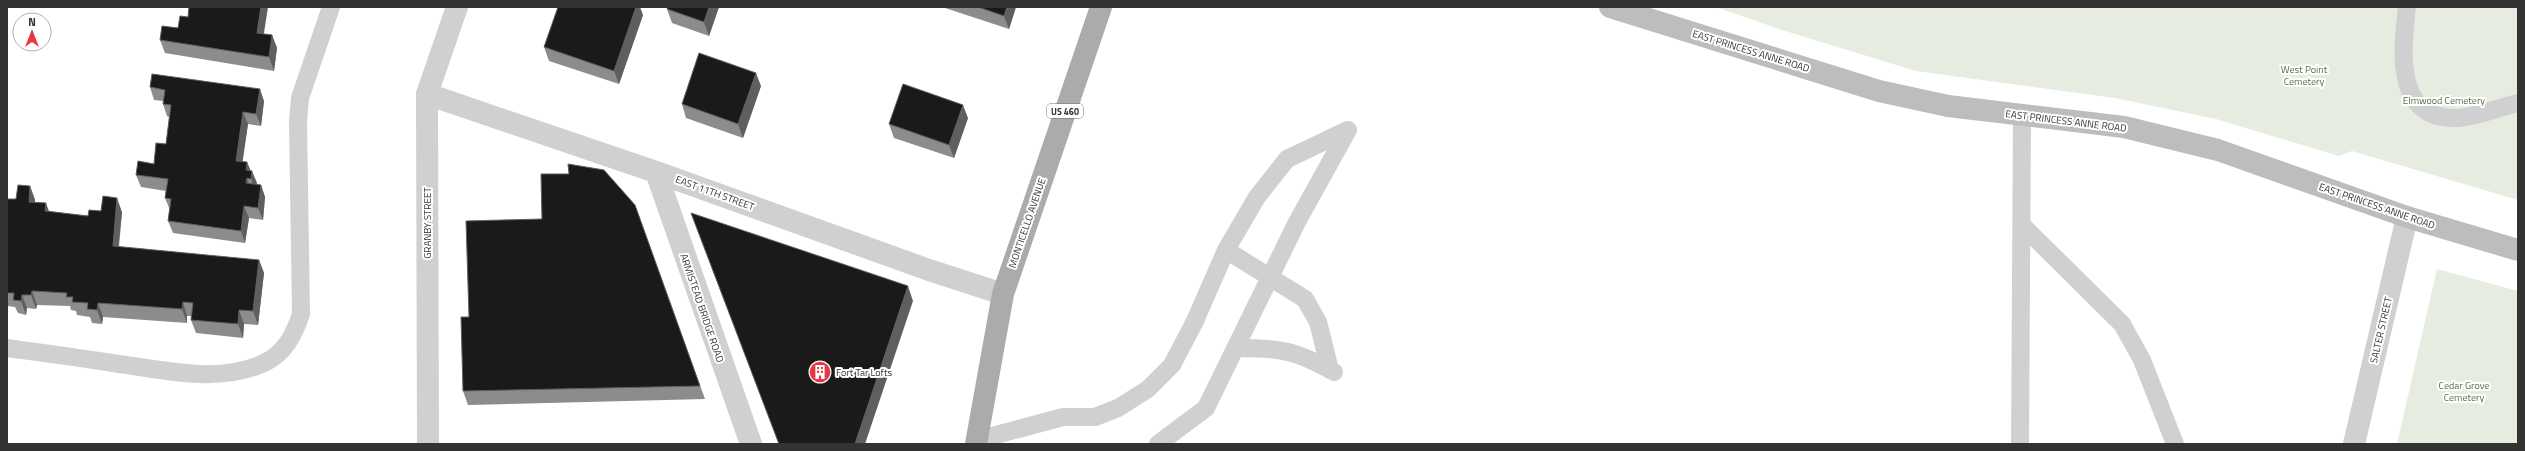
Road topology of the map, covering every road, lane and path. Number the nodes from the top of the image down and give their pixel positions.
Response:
1 (331, 7) edge
2 (457, 7) edge
3 (1101, 7) edge
4 (1610, 7) edge
5 (2407, 7) edge
6 (427, 94) junction
7 (2518, 103) edge
8 (2022, 115) junction
9 (656, 172) junction
10 (2407, 217) junction
11 (2022, 225) junction
12 (1226, 250) junction
13 (2518, 250) edge
14 (1270, 278) junction
15 (1003, 294) junction
16 (7, 348) edge
17 (1235, 348) junction
18 (979, 443) edge
19 (428, 444) edge
20 (751, 444) edge
21 (1158, 444) edge
22 (2020, 444) edge
23 (2175, 444) edge
24 (2354, 444) edge

1 - 16 lane
2 - 6 street, GRANBY STREET
3 - 15 main road, MONTICELLO AVENUE / US 460
4 - 8 main road, EAST PRINCESS ANNE ROAD
5 - 7 lane
6 - 9 street, EAST 11TH STREET
6 - 19 street, GRANBY STREET
8 - 10 main road, EAST PRINCESS ANNE ROAD
8 - 11 lane
9 - 15 street, EAST 11TH STREET
9 - 20 street, ARMISTEAD BRIDGE ROAD
10 - 13 main road, EAST PRINCESS ANNE ROAD
10 - 24 street, SALTER STREET
11 - 22 lane
11 - 23 lane
12 - 14 lane
12 - 14 lane
12 - 18 lane
14 - 17 lane
14 - 17 lane
15 - 18 main road, MONTICELLO AVENUE / US 460
17 - 21 lane

